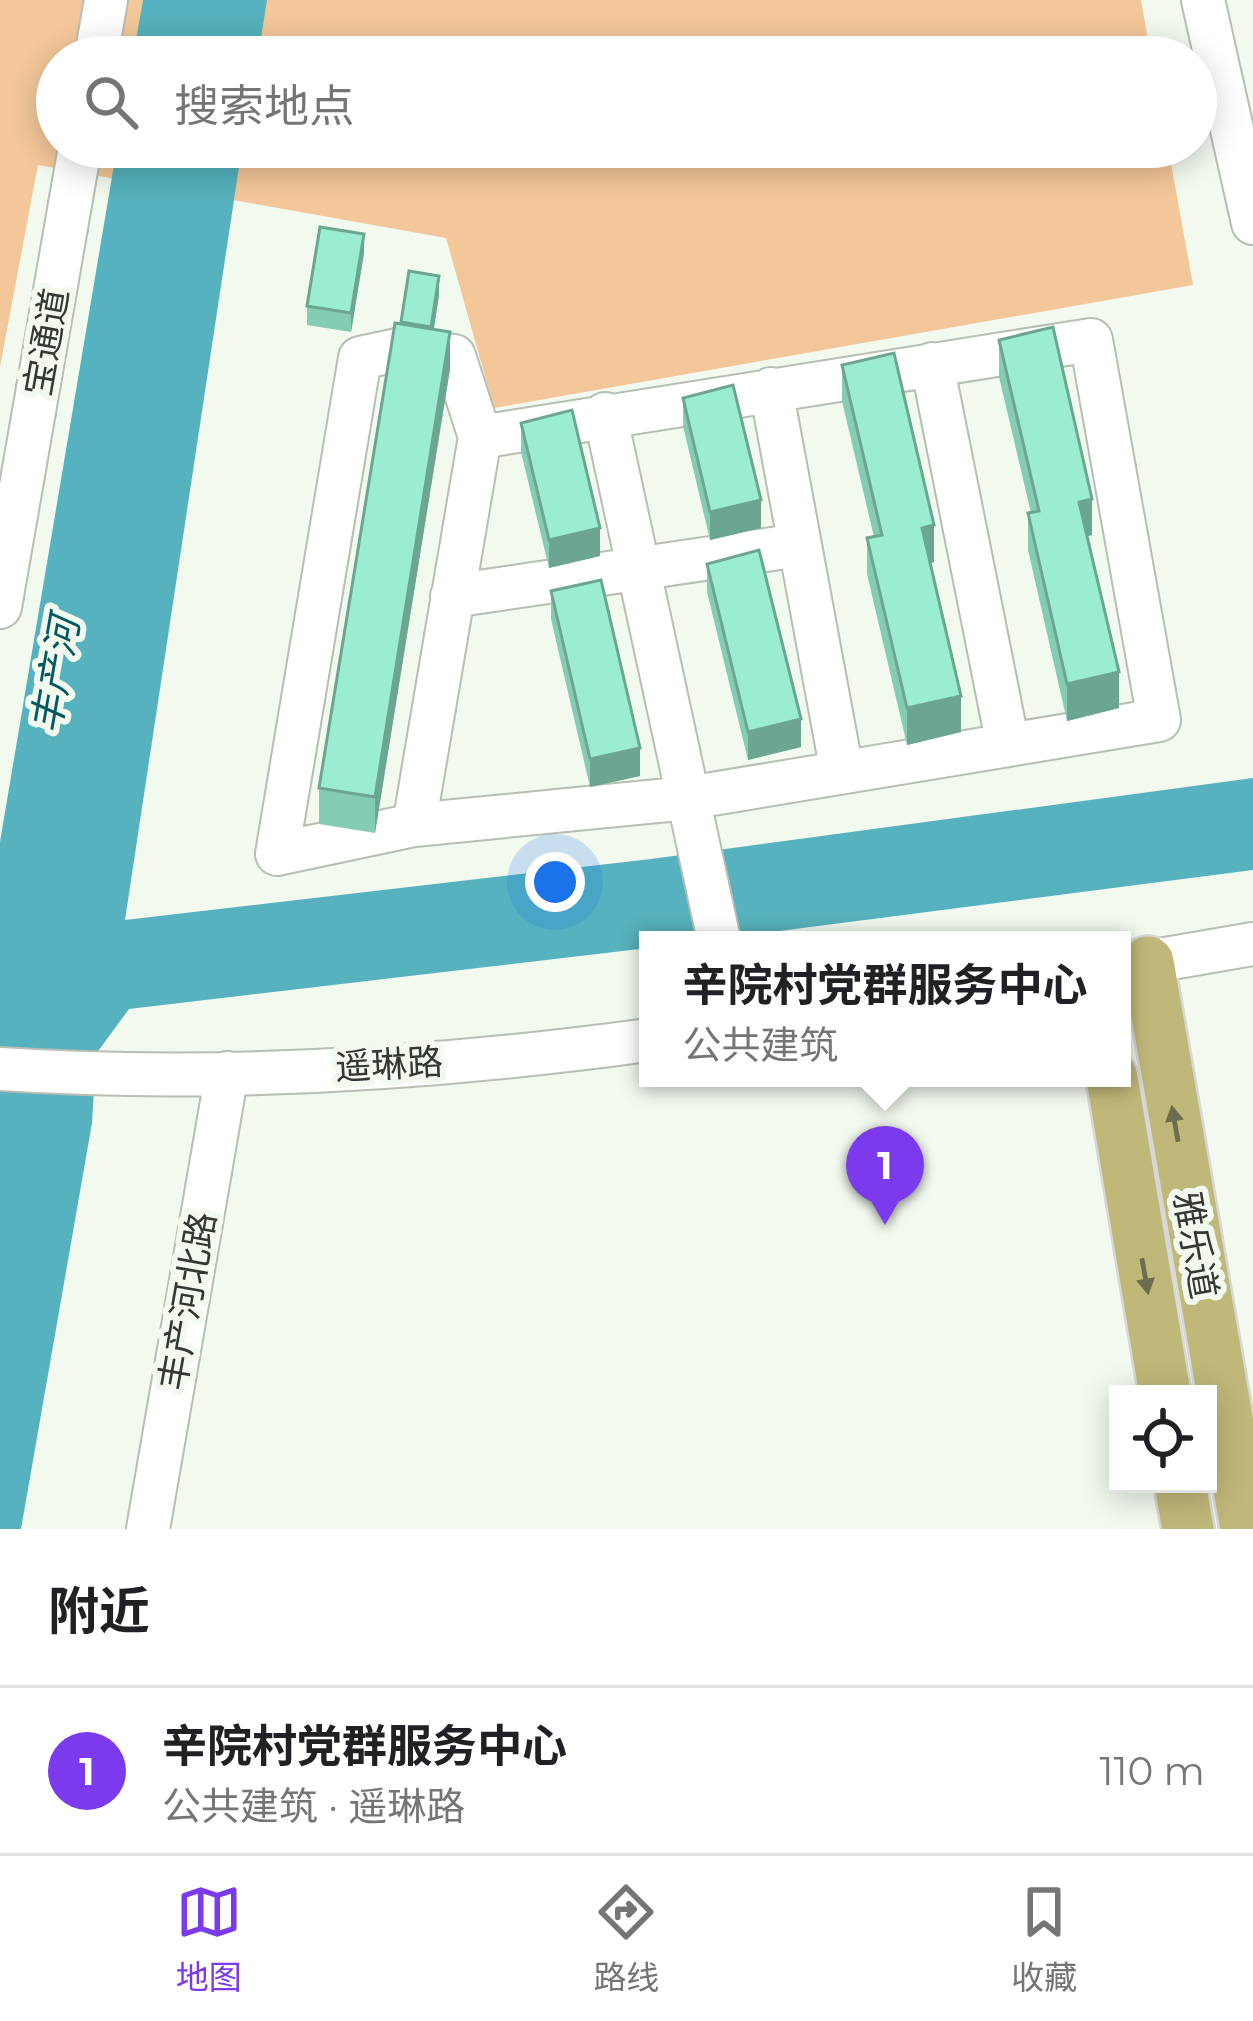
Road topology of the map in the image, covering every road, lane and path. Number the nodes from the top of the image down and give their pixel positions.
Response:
1 (106, 0) edge
2 (1203, 0) edge
3 (100, 36) edge
4 (1211, 36) edge
5 (1217, 62) edge
6 (76, 168) edge
7 (1253, 223) edge
8 (932, 364) junction
9 (771, 389) junction
10 (605, 414) junction
11 (479, 436) junction
12 (800, 544) junction
13 (636, 567) junction
14 (452, 596) junction
15 (0, 607) edge
16 (1008, 745) junction
17 (842, 772) junction
18 (691, 812) junction
19 (414, 825) junction
20 (716, 931) edge
21 (1253, 944) edge
22 (1253, 969) edge
23 (1136, 976) edge
24 (639, 1041) edge
25 (0, 1069) edge
26 (227, 1073) junction
27 (1114, 1087) edge
28 (1163, 1385) edge
29 (1182, 1493) edge
30 (148, 1529) edge
31 (1188, 1529) edge
32 (1246, 1529) edge

1 - 3 street
2 - 4 street
5 - 7 street
6 - 15 street, 宝通道
8 - 9 street
8 - 16 street
8 - 16 street
9 - 10 street
9 - 12 street
10 - 11 street
10 - 13 street
11 - 14 street
11 - 19 street
12 - 13 street
12 - 17 street
13 - 14 street
13 - 18 street
14 - 19 street
16 - 17 street
17 - 18 street
18 - 19 street
18 - 20 street
21 - 23 street
22 - 23 street
32 -> 23 main road, 雅乐道
24 - 26 street, 遥琳路
25 - 26 street, 遥琳路
26 - 30 street, 丰产河北路
27 -> 28 main road, 雅乐道
29 - 31 main road

